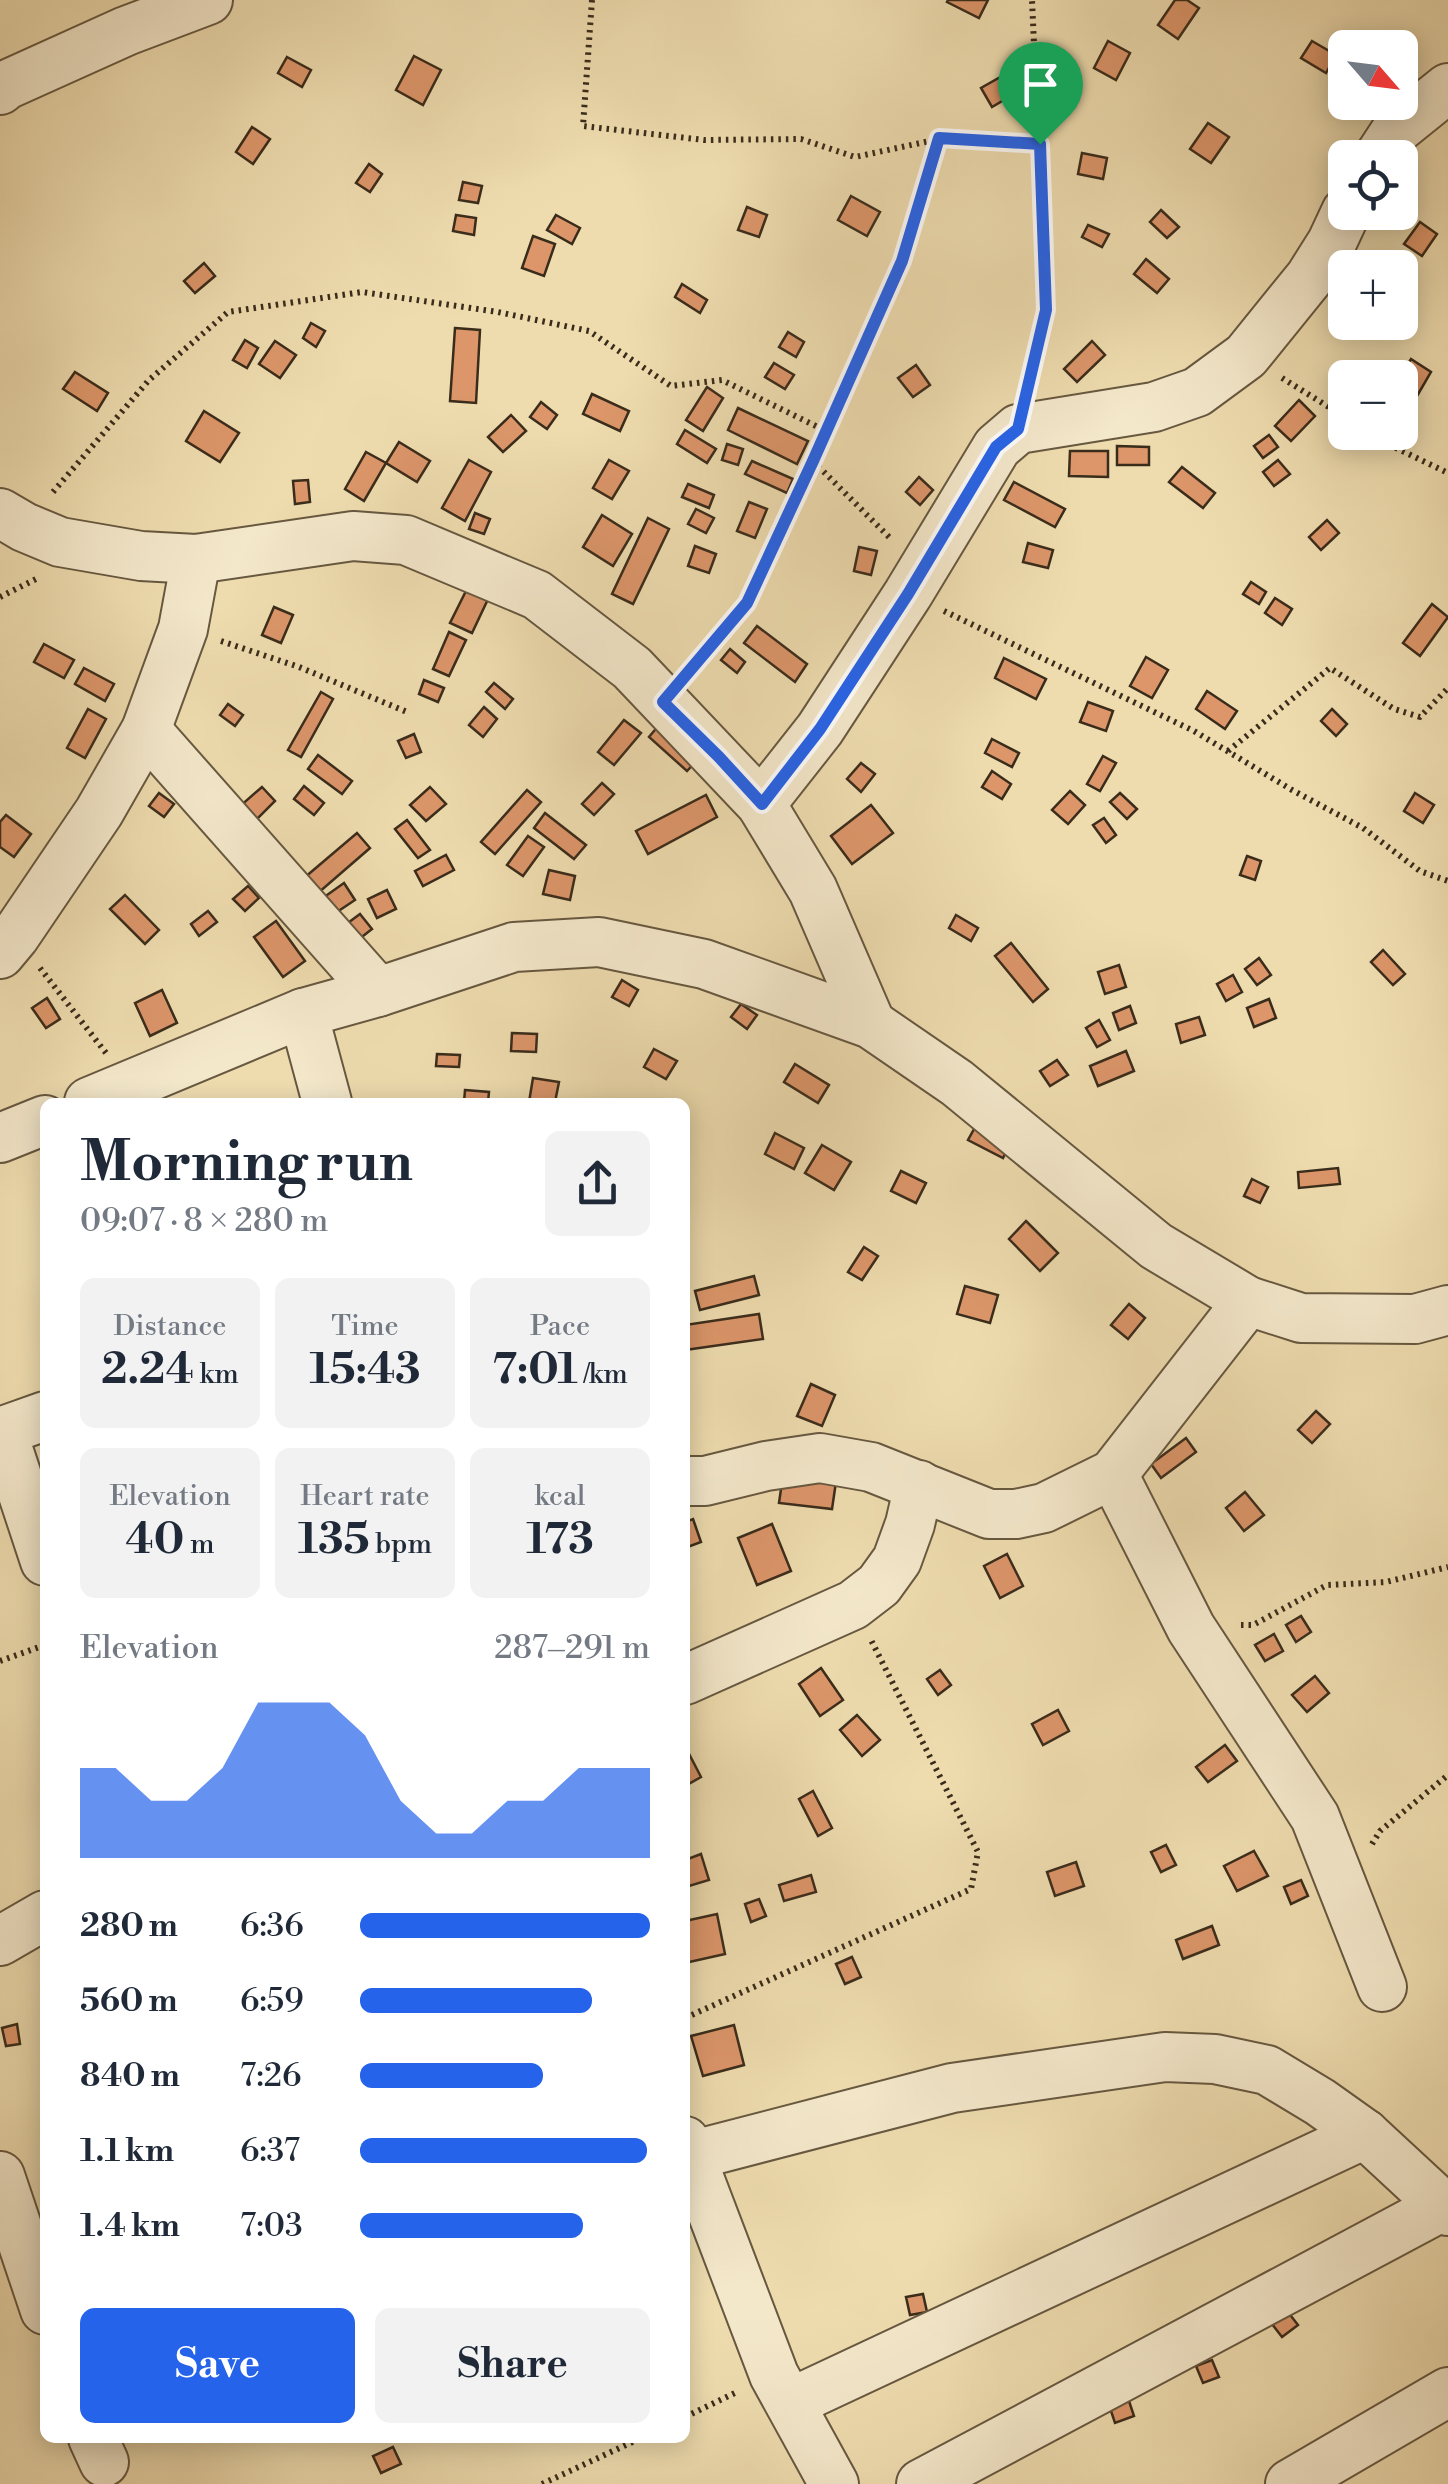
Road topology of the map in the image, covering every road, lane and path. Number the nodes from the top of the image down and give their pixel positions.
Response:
1 (208, 0) edge
2 (592, 0) edge
3 (1032, 0) edge
4 (2, 82) edge
5 (1448, 88) edge
6 (939, 138) junction
7 (1390, 140) edge
8 (1040, 144) junction
9 (1336, 230) edge
10 (1246, 356) junction
11 (1328, 407) edge
12 (1018, 429) junction
13 (826, 431) junction
14 (1400, 450) edge
15 (813, 461) junction
16 (1448, 473) edge
17 (12, 520) edge
18 (196, 559) junction
19 (915, 582) junction
20 (183, 629) junction
21 (1448, 688) edge
22 (663, 702) junction
23 (406, 712) dead end
24 (146, 730) junction
25 (1228, 751) junction
26 (762, 804) junction
27 (1448, 881) edge
28 (8, 945) edge
29 (378, 992) junction
30 (303, 1013) junction
31 (871, 1024) junction
32 (110, 1094) edge
33 (326, 1098) edge
34 (40, 1122) edge
35 (0, 1138) edge
36 (1248, 1300) junction
37 (1448, 1310) edge
38 (16, 1427) edge
39 (1113, 1474) junction
40 (690, 1481) edge
41 (920, 1486) junction
42 (40, 1538) edge
43 (1448, 1567) edge
44 (853, 1605) junction
45 (1191, 1628) junction
46 (40, 1647) edge
47 (0, 1662) edge
48 (690, 1678) edge
49 (1448, 1775) edge
50 (1345, 1893) junction
51 (40, 1919) edge
52 (0, 1940) edge
53 (1382, 1987) dead end
54 (690, 2016) edge
55 (1366, 2134) junction
56 (690, 2147) edge
57 (690, 2156) edge
58 (0, 2176) edge
59 (1446, 2208) edge
60 (40, 2295) edge
61 (782, 2389) junction
62 (1448, 2392) edge
63 (690, 2416) edge
64 (630, 2443) edge
65 (542, 2484) edge
66 (834, 2484) edge
67 (921, 2484) edge
68 (1290, 2484) edge

1 - 4 street
2 - 6 path
3 - 8 path
5 - 7 street
6 - 8 path
6 - 13 path
8 - 12 path
9 - 10 street
10 - 11 path
10 - 12 street
12 - 19 street
13 - 15 path
13 - 17 path
14 - 16 path
15 - 19 path
15 - 22 path
17 - 18 street
18 - 20 street
18 - 22 street
19 - 25 path
19 - 26 street
20 - 23 path
20 - 24 street
21 - 25 path
22 - 26 street
24 - 28 street
24 - 29 street
25 - 27 path
26 - 31 street
28 - 32 path
29 - 30 street
29 - 31 street
30 - 32 street
30 - 33 street
31 - 36 street
34 - 35 street
36 - 37 street
36 - 39 street
38 - 42 street
39 - 41 street
39 - 45 street
40 - 41 street
41 - 44 street
43 - 45 path
44 - 48 street
44 - 54 path
45 - 50 street
46 - 47 path
49 - 50 path
50 - 53 street
51 - 52 street
55 - 56 street
55 - 59 street
55 - 61 street
57 - 61 street
58 - 60 street
59 - 67 street
61 - 63 path
61 - 66 street
62 - 68 street
64 - 65 path

